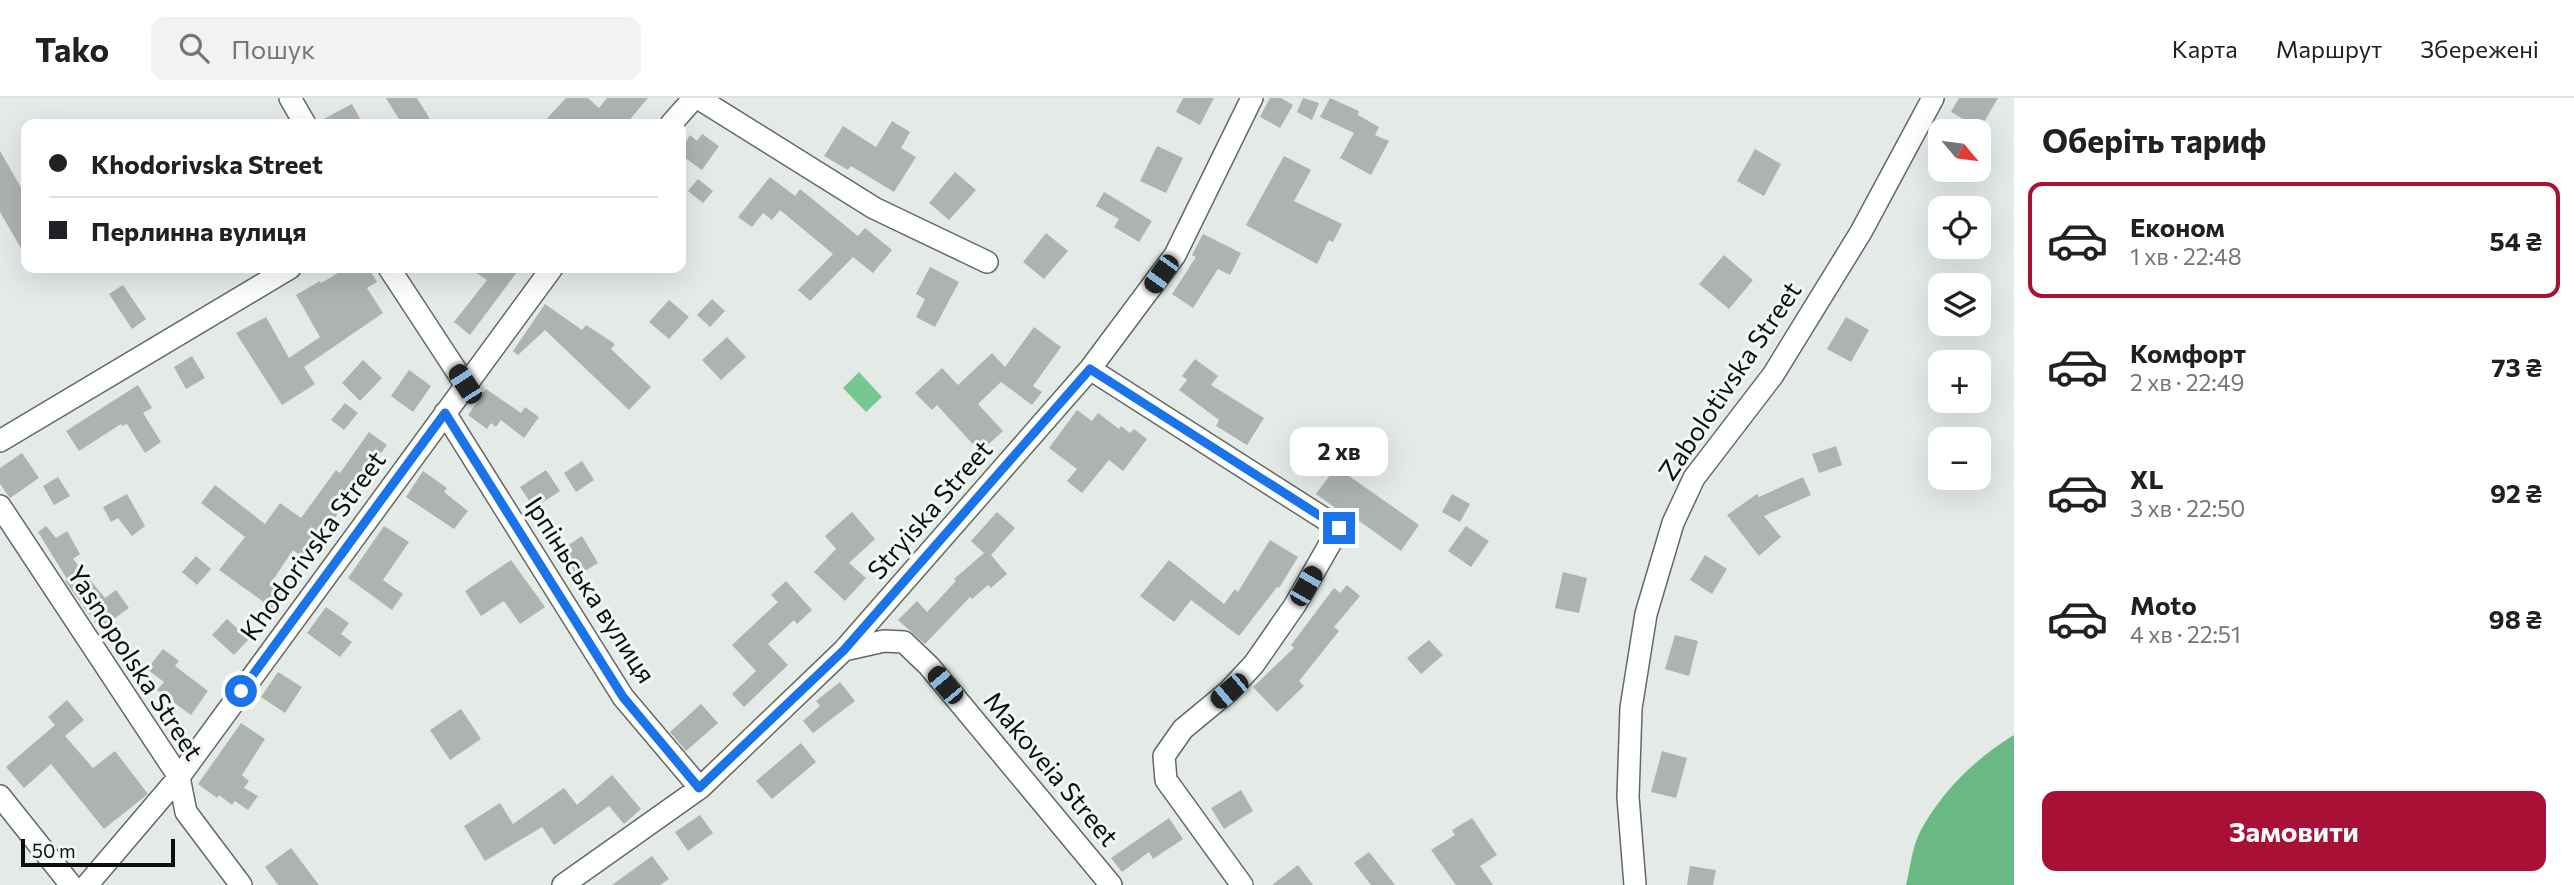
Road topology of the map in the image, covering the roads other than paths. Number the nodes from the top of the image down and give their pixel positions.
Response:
1 (696, 98) edge
2 (1252, 98) edge
3 (1933, 98) edge
4 (676, 119) edge
5 (987, 262) dead end
6 (282, 273) edge
7 (393, 273) edge
8 (548, 273) edge
9 (1090, 369) junction
10 (465, 384) junction
11 (445, 413) junction
12 (0, 441) edge
13 (3, 518) edge
14 (844, 650) junction
15 (178, 776) junction
16 (699, 788) junction
17 (0, 796) edge
18 (71, 885) edge
19 (87, 885) edge
20 (241, 885) edge
21 (563, 885) edge
22 (1111, 885) edge
23 (1242, 885) edge
24 (1635, 885) edge

1 - 4 street
1 - 5 street
2 - 9 street, Stryiska Street
3 - 24 street, Zabolotivska Street
6 - 12 street
7 - 10 street
8 - 10 street, Khodorivska Street
9 - 14 street, Stryiska Street
9 - 23 street
10 - 11 street, Khodorivska Street
11 - 15 street, Khodorivska Street
11 - 16 street, Ірпіньська вулиця
13 - 15 street, Yasnopolska Street
14 - 16 street, Stryiska Street
14 - 22 street, Makoveia Street
15 - 19 street, Khodorivska Street
15 - 20 street, Yasnopolska Street
16 - 21 street, Stryiska Street
17 - 18 street

